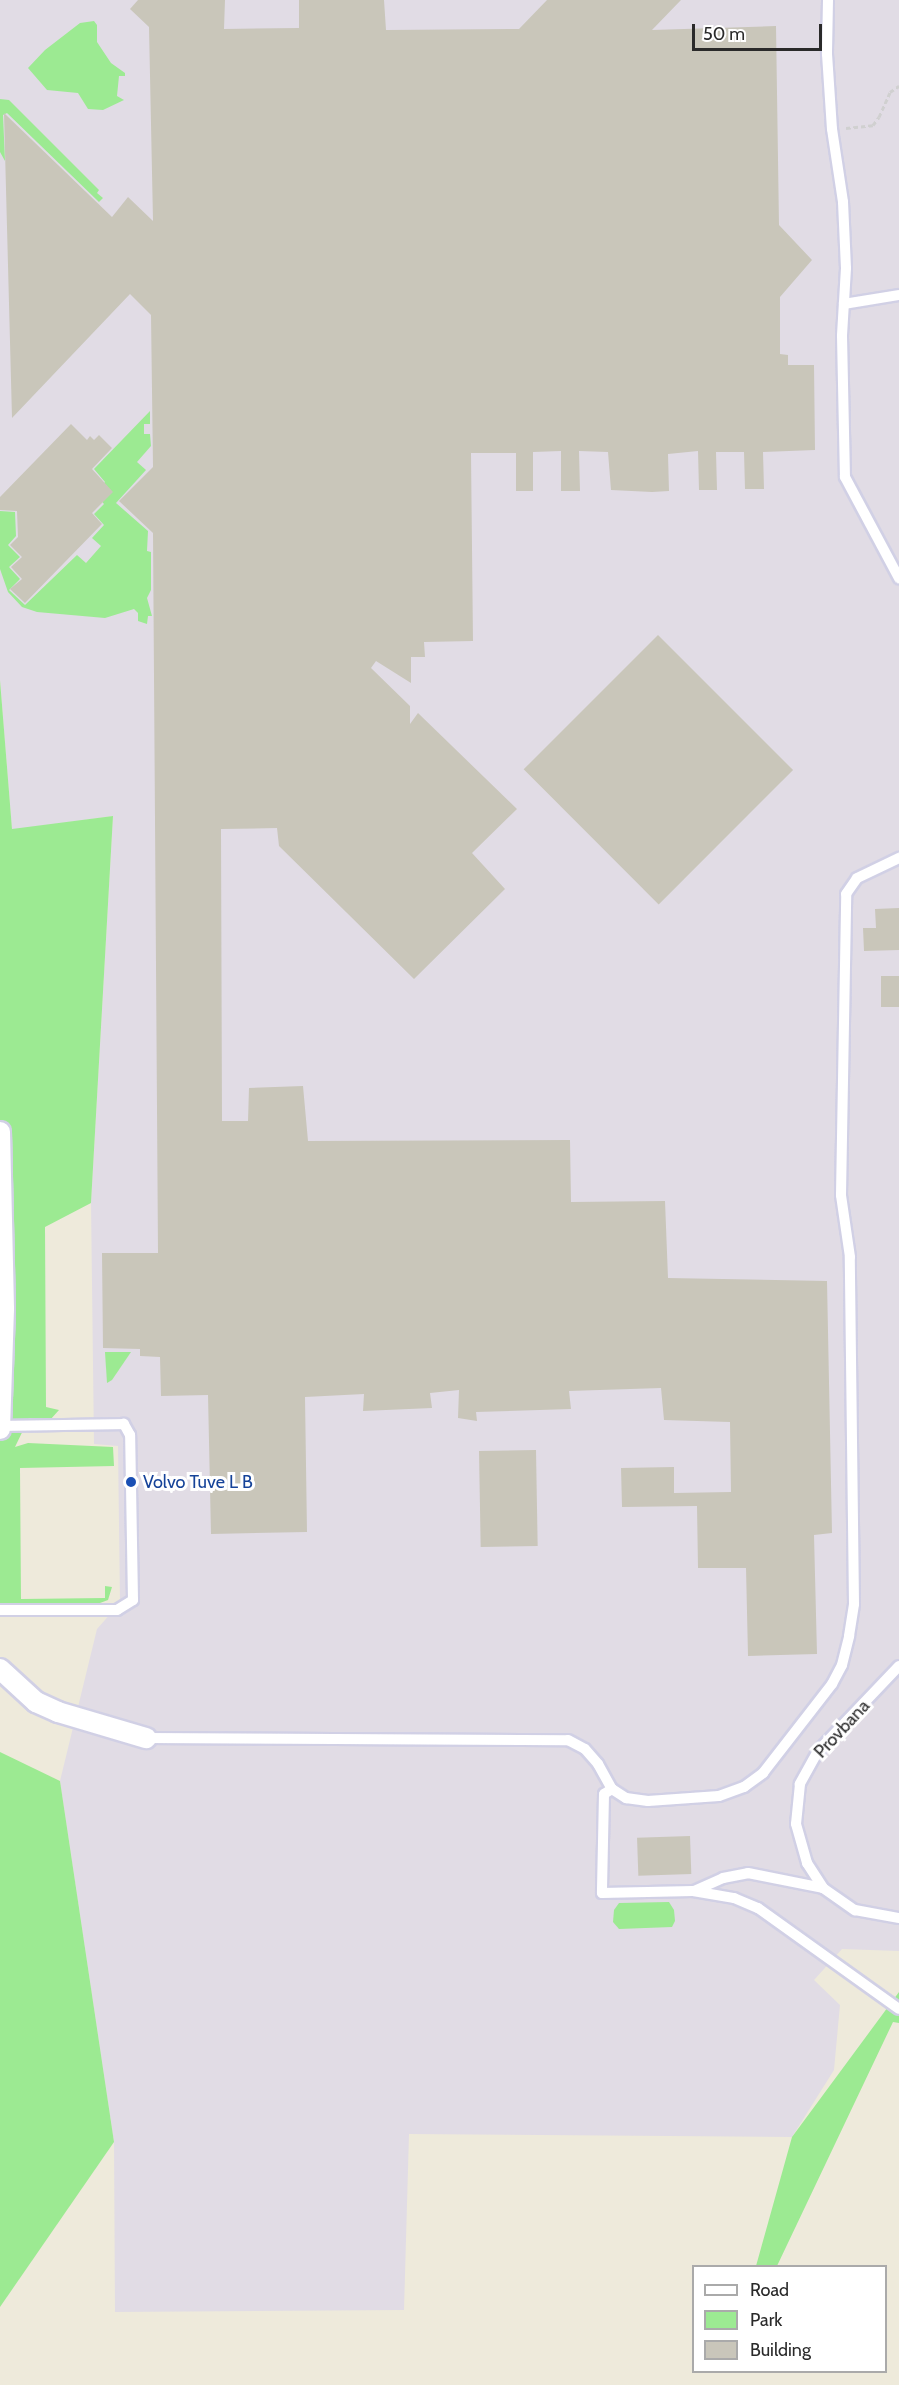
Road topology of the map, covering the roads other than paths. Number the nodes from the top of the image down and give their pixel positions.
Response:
1 (828, 0) edge
2 (899, 295) edge
3 (844, 304) junction
4 (899, 578) edge
5 (899, 858) edge
6 (0, 1131) edge
7 (0, 1428) edge
8 (0, 1610) edge
9 (899, 1666) edge
10 (0, 1669) edge
11 (146, 1738) joint
12 (612, 1789) junction
13 (823, 1888) junction
14 (693, 1891) junction
15 (899, 1918) edge
16 (899, 2009) edge

1 - 3 lane
2 - 3 lane
3 - 4 lane
5 - 12 lane
6 - 7 street
7 - 8 lane
9 - 13 lane, Provbana
10 - 11 street
11 - 12 lane
12 - 14 lane
13 - 14 lane
13 - 15 lane, Provbana
14 - 16 lane

